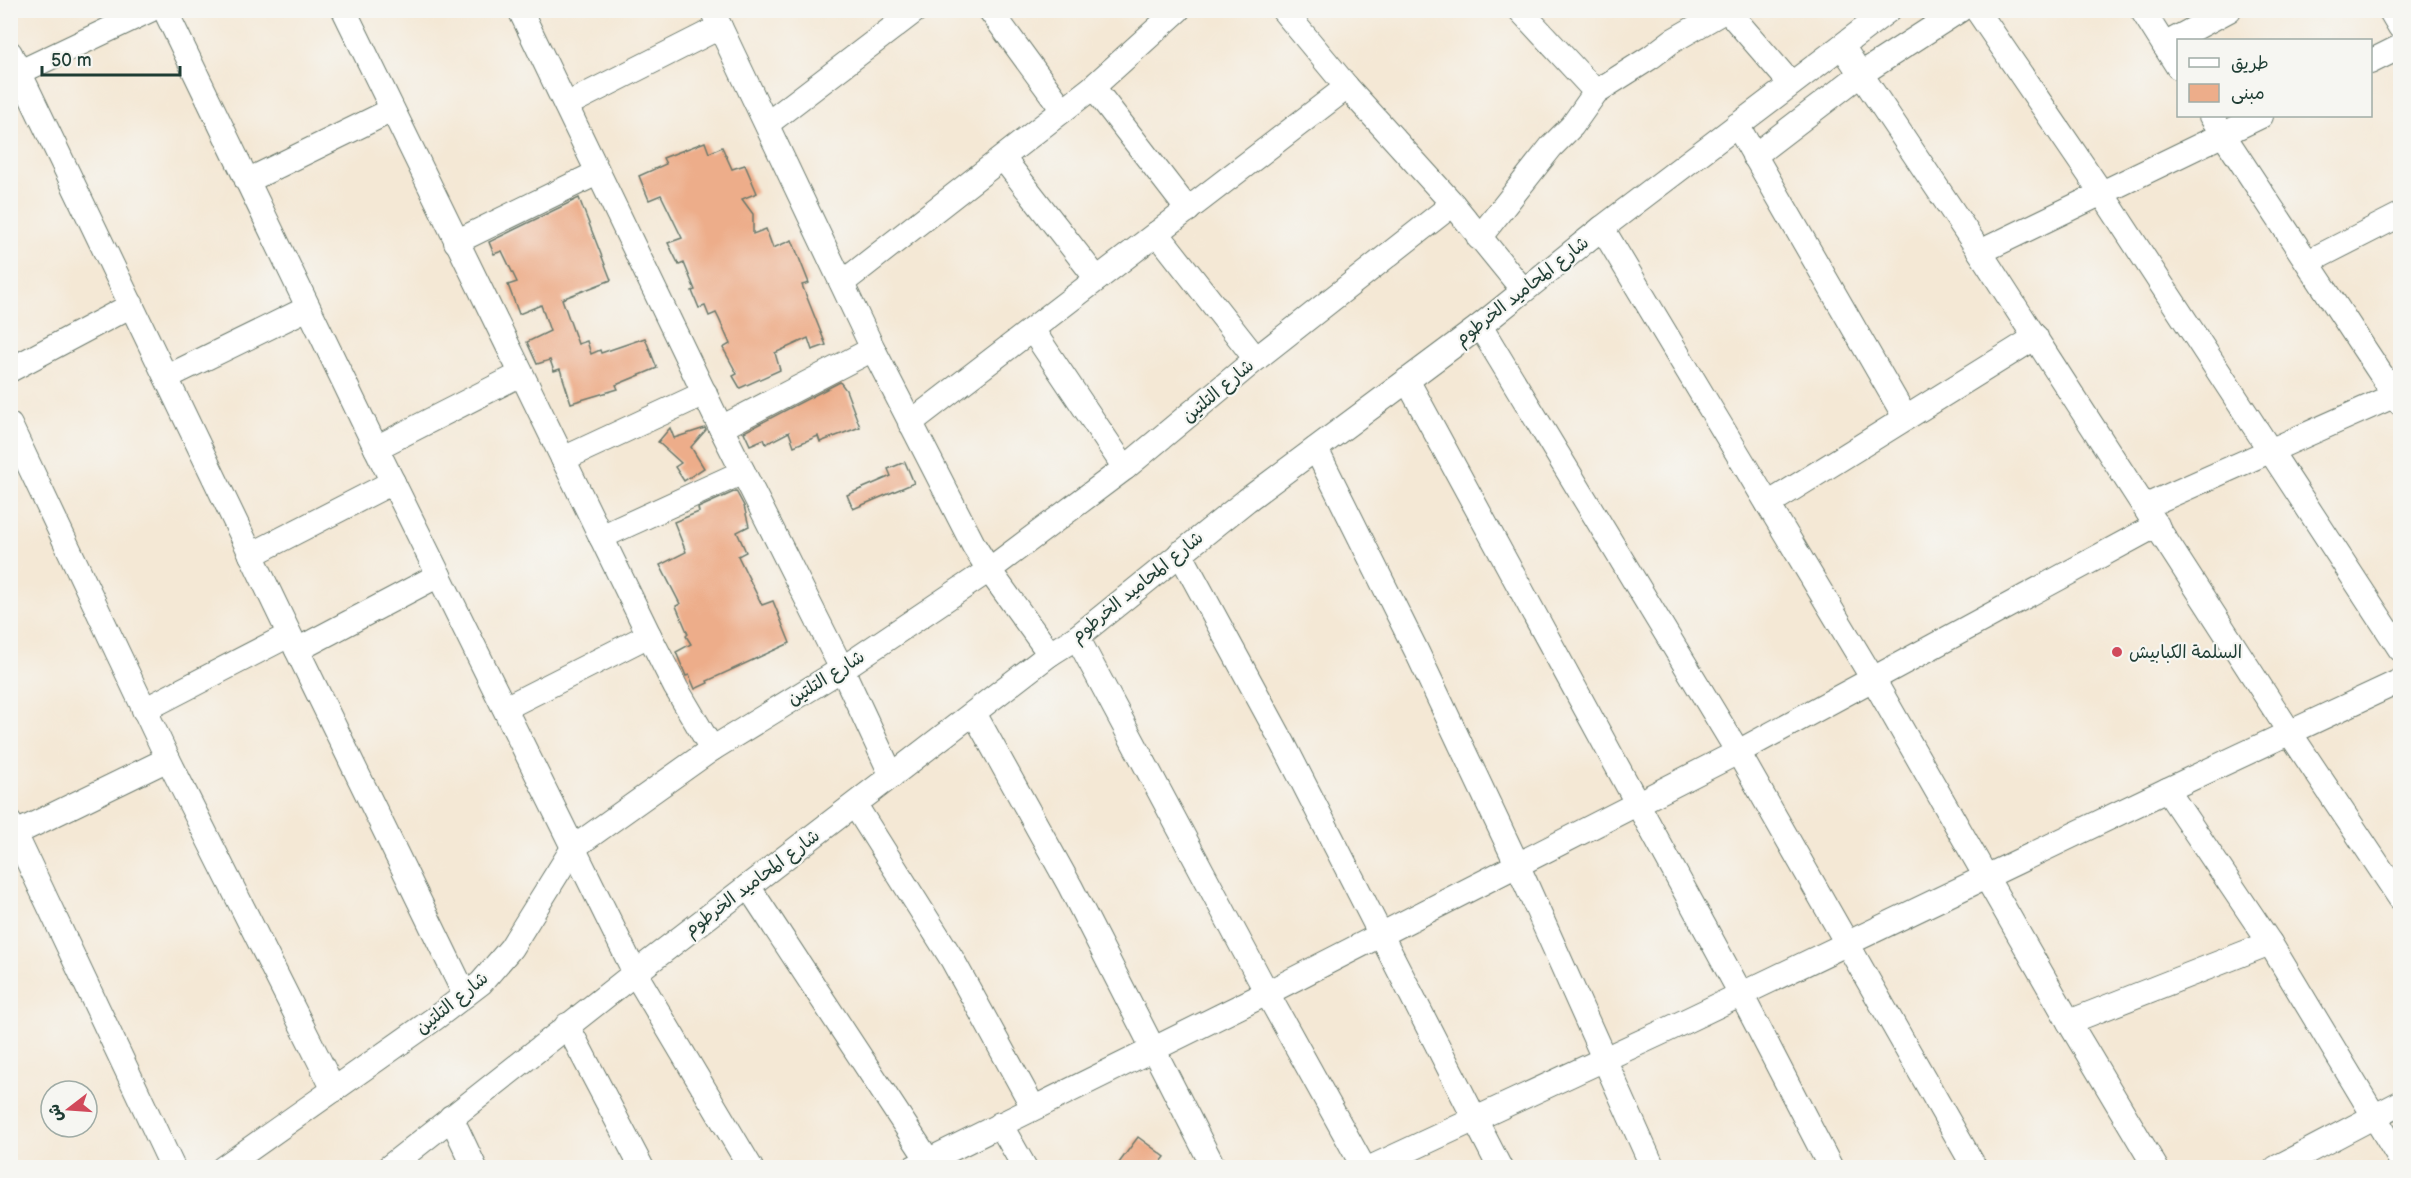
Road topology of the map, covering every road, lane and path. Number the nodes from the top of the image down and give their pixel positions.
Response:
1 (150, 10) edge
2 (165, 10) edge
3 (344, 10) edge
4 (520, 10) edge
5 (916, 10) edge
6 (990, 10) edge
7 (1178, 10) edge
8 (1283, 10) edge
9 (1520, 10) edge
10 (1726, 10) edge
11 (1889, 10) edge
12 (1959, 10) edge
13 (1977, 10) edge
14 (2142, 10) edge
15 (2229, 10) edge
16 (2390, 10) edge
17 (716, 19) edge
18 (2400, 27) edge
19 (2164, 45) junction
20 (1842, 46) junction
21 (2400, 48) edge
22 (2372, 61) edge
23 (15, 62) edge
24 (2177, 65) edge
25 (1861, 74) junction
26 (1791, 84) junction
27 (1093, 87) junction
28 (1347, 87) junction
29 (1596, 92) junction
30 (566, 105) junction
31 (392, 110) junction
32 (1063, 110) junction
33 (2256, 117) edge
34 (767, 124) junction
35 (2217, 125) edge
36 (1737, 126) junction
37 (1754, 156) junction
38 (1003, 158) junction
39 (597, 173) junction
40 (247, 181) junction
41 (2101, 192) junction
42 (1453, 204) junction
43 (1188, 210) junction
44 (2400, 216) edge
45 (1602, 228) junction
46 (1157, 233) junction
47 (1479, 238) junction
48 (456, 242) junction
49 (1980, 252) junction
50 (2308, 262) junction
51 (1097, 279) junction
52 (842, 283) junction
53 (1523, 290) junction
54 (132, 305) junction
55 (309, 308) junction
56 (1480, 326) junction
57 (1033, 330) junction
58 (2036, 337) junction
59 (873, 348) junction
60 (1256, 358) junction
61 (10, 370) edge
62 (521, 374) junction
63 (167, 377) junction
64 (1407, 380) junction
65 (705, 393) junction
66 (2399, 397) edge
67 (1905, 417) junction
68 (910, 423) junction
69 (721, 428) junction
70 (12, 430) edge
71 (376, 447) junction
72 (1316, 449) junction
73 (2271, 452) junction
74 (563, 459) junction
75 (1125, 468) junction
76 (743, 472) junction
77 (393, 482) junction
78 (1768, 504) junction
79 (2151, 516) junction
80 (601, 537) junction
81 (1180, 553) junction
82 (251, 555) junction
83 (989, 570) junction
84 (439, 575) junction
85 (649, 635) junction
86 (1077, 637) junction
87 (293, 643) junction
88 (2400, 649) edge
89 (1050, 654) junction
90 (842, 669) junction
91 (1873, 679) junction
92 (2400, 681) edge
93 (505, 708) junction
94 (144, 710) junction
95 (975, 713) junction
96 (2290, 733) junction
97 (712, 749) junction
98 (1738, 752) junction
99 (168, 759) junction
100 (892, 776) junction
101 (2167, 790) junction
102 (1638, 803) junction
103 (855, 805) junction
104 (12, 831) edge
105 (573, 848) junction
106 (1517, 864) junction
107 (1987, 877) junction
108 (748, 886) junction
109 (2400, 898) edge
110 (1382, 933) junction
111 (2270, 943) junction
112 (1846, 944) junction
113 (635, 973) junction
114 (1266, 993) junction
115 (1741, 994) junction
116 (465, 995) junction
117 (2070, 1022) junction
118 (567, 1025) junction
119 (1152, 1049) junction
120 (1604, 1059) junction
121 (334, 1090) junction
122 (2400, 1103) edge
123 (1033, 1107) junction
124 (451, 1117) junction
125 (2375, 1117) junction
126 (1476, 1118) junction
127 (1000, 1124) junction
128 (2400, 1159) edge
129 (921, 1164) edge
130 (173, 1167) edge
131 (223, 1167) edge
132 (388, 1167) edge
133 (475, 1167) edge
134 (642, 1167) edge
135 (751, 1167) edge
136 (1025, 1167) edge
137 (1214, 1167) edge
138 (1364, 1167) edge
139 (1370, 1167) edge
140 (1500, 1167) edge
141 (1653, 1167) edge
142 (1831, 1167) edge
143 (1975, 1167) edge
144 (2156, 1167) edge
145 (2276, 1167) edge

1 - 23 street
2 - 40 street
3 - 31 street
4 - 30 street
5 - 34 street
6 - 32 street
7 - 27 street
8 - 28 street
9 - 29 street
10 - 26 street
10 - 29 street
11 - 20 street, شارع المحاميد الخرطوم
12 - 25 street
13 - 41 street
14 - 19 street
15 - 19 street
16 - 18 street
17 - 30 street
17 - 34 street
19 - 24 street
20 - 25 street
20 - 26 street, شارع المحاميد الخرطوم
21 - 22 street
23 - 54 street
25 - 37 street
25 - 49 street
26 - 36 street, شارع المحاميد الخرطوم
27 - 32 street
27 - 43 street
28 - 42 street
28 - 43 street
29 - 47 street
30 - 39 street
31 - 40 street
31 - 48 street
32 - 38 street
33 - 35 street
34 - 52 street
35 - 41 street
35 - 50 street
36 - 37 street
36 - 45 street, شارع المحاميد الخرطوم
37 - 67 street
38 - 51 street
38 - 52 street
39 - 48 street
39 - 65 street
40 - 55 street
41 - 49 street
41 - 73 street
42 - 47 street
42 - 60 street, شارع التلتين
43 - 46 street
44 - 50 street
45 - 53 street, شارع المحاميد الخرطوم
45 - 78 street
46 - 51 street
46 - 60 street
47 - 53 street
48 - 62 street
49 - 58 street
50 - 66 street
51 - 57 street
52 - 59 street
53 - 56 street, شارع المحاميد الخرطوم
54 - 61 street
54 - 63 street
55 - 63 street
55 - 71 street
56 - 64 street, شارع المحاميد الخرطوم
56 - 98 street
57 - 68 street
57 - 75 street
58 - 67 street
58 - 79 street
59 - 68 street
59 - 69 street
60 - 75 street, شارع التلتين
62 - 71 street
62 - 74 street
63 - 82 street
64 - 72 street, شارع المحاميد الخرطوم
64 - 102 street
65 - 69 street
65 - 74 street
66 - 73 street
67 - 78 street
68 - 83 street
69 - 76 street
70 - 94 street
71 - 77 street
72 - 81 street, شارع المحاميد الخرطوم
72 - 106 street
73 - 79 street
73 - 88 street
74 - 80 street
75 - 83 street, شارع التلتين
76 - 80 street
76 - 90 street
77 - 82 street
77 - 84 street
78 - 91 street
79 - 91 street
79 - 96 street
80 - 85 street
81 - 86 street, شارع المحاميد الخرطوم
81 - 110 street
82 - 87 street
83 - 89 street
83 - 90 street, شارع التلتين
84 - 87 street
84 - 93 street
85 - 93 street
85 - 97 street
86 - 89 street, شارع المحاميد الخرطوم
86 - 114 street
87 - 94 street
87 - 116 street
89 - 95 street, شارع المحاميد الخرطوم
90 - 97 street, شارع التلتين
90 - 100 street
91 - 98 street
91 - 107 street
92 - 96 street
93 - 105 street
94 - 99 street
95 - 100 street, شارع المحاميد الخرطوم
95 - 119 street
96 - 101 street
96 - 109 street
97 - 105 street, شارع التلتين
98 - 102 street
98 - 112 street
99 - 104 street
99 - 121 street
100 - 103 street, شارع المحاميد الخرطوم
101 - 107 street
101 - 111 street
102 - 106 street
102 - 115 street
103 - 108 street, شارع المحاميد الخرطوم
103 - 123 street
104 - 130 street
105 - 113 street
105 - 116 street, شارع التلتين
106 - 110 street
106 - 120 street
107 - 112 street
107 - 117 street
108 - 113 street, شارع المحاميد الخرطوم
108 - 129 street
110 - 114 street
110 - 126 street
111 - 117 street
111 - 125 street
112 - 115 street
112 - 143 street
113 - 118 street, شارع المحاميد الخرطوم
113 - 135 street
114 - 119 street
114 - 138 street
115 - 120 street
115 - 142 street
116 - 121 street, شارع التلتين
117 - 144 street
118 - 124 street, شارع المحاميد الخرطوم
118 - 134 street
119 - 123 street
119 - 137 street
120 - 126 street
120 - 141 street
121 - 131 street, شارع التلتين
122 - 125 street
123 - 127 street
124 - 132 street, شارع المحاميد الخرطوم
124 - 133 street
125 - 128 street
125 - 145 street
126 - 139 street
126 - 140 street
127 - 129 street
127 - 136 street

